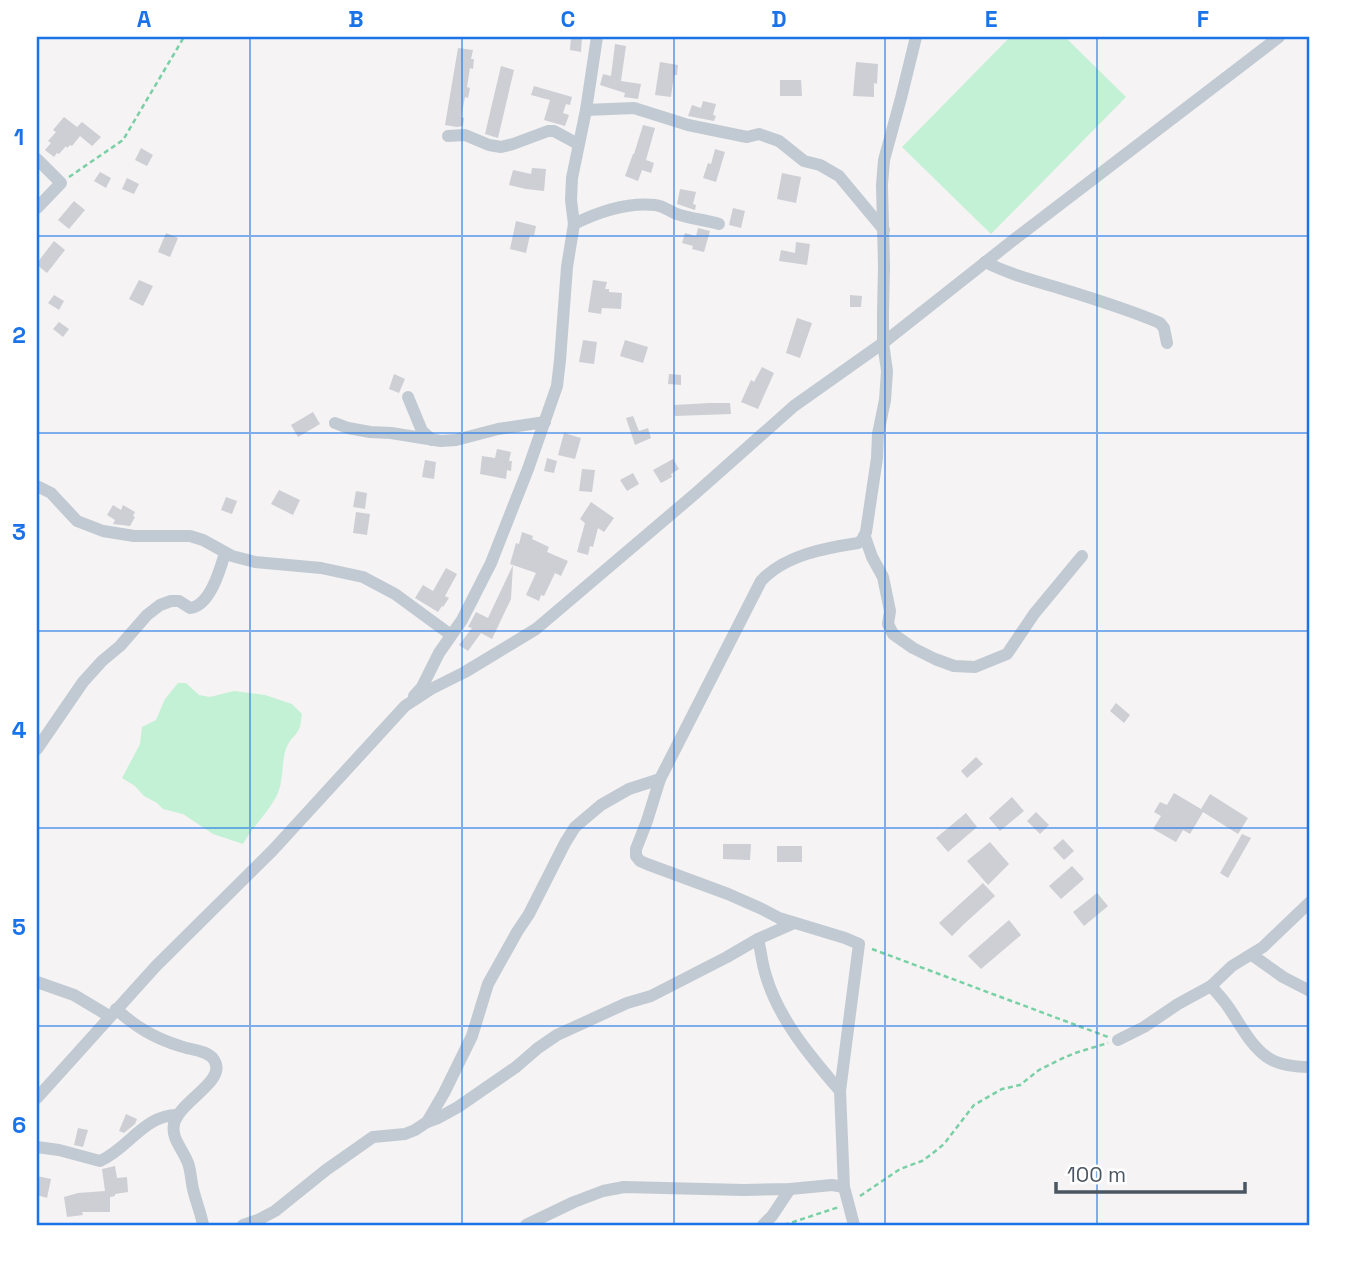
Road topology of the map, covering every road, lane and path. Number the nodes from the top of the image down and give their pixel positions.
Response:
1 (184, 37) edge
2 (597, 37) edge
3 (916, 37) edge
4 (1279, 37) edge
5 (586, 110) junction
6 (448, 136) dead end
7 (578, 144) junction
8 (37, 159) edge
9 (61, 183) junction
10 (37, 208) edge
11 (719, 223) dead end
12 (574, 224) junction
13 (884, 230) junction
14 (985, 262) junction
15 (883, 342) junction
16 (1167, 343) dead end
17 (408, 397) dead end
18 (545, 422) junction
19 (335, 423) dead end
20 (432, 440) junction
21 (37, 486) edge
22 (865, 537) junction
23 (225, 553) junction
24 (1082, 556) dead end
25 (451, 635) junction
26 (405, 706) junction
27 (37, 749) edge
28 (660, 779) junction
29 (1310, 902) edge
30 (794, 923) junction
31 (758, 939) junction
32 (859, 944) junction
33 (1252, 955) junction
34 (37, 982) edge
35 (1211, 986) junction
36 (1310, 991) edge
37 (113, 1013) junction
38 (1118, 1040) junction
39 (1310, 1067) edge
40 (840, 1090) junction
41 (37, 1098) edge
42 (177, 1115) junction
43 (426, 1122) junction
44 (37, 1147) edge
45 (844, 1187) junction
46 (790, 1189) junction
47 (868, 1190) dead end
48 (848, 1204) junction
49 (203, 1225) edge
50 (243, 1225) edge
51 (526, 1225) edge
52 (762, 1225) edge
53 (784, 1225) edge
54 (854, 1225) edge

1 - 9 path
2 - 5 street
3 - 13 street
4 - 14 street
5 - 7 street
5 - 13 street
6 - 7 street
7 - 12 street
8 - 9 street
9 - 10 street
11 - 12 street
12 - 18 street
13 - 15 street
14 - 15 street
14 - 16 street
15 - 22 street
15 - 26 street
17 - 20 street
18 - 20 street
18 - 25 street
19 - 20 street
21 - 23 street
22 - 24 street
22 - 28 street
23 - 25 street
23 - 27 street
25 - 26 street
26 - 37 street
28 - 30 street
28 - 43 street
29 - 33 street
30 - 31 street
30 - 32 street
31 - 40 street
31 - 43 street
32 - 38 path
32 - 40 street
33 - 35 street
33 - 36 street
34 - 37 street
35 - 38 street
35 - 39 street
37 - 41 street
37 - 42 street
38 - 47 path
40 - 45 street
42 - 44 street
42 - 49 street
43 - 50 street
45 - 46 street
45 - 48 street
46 - 51 street
46 - 52 street
48 - 53 path
48 - 54 street

